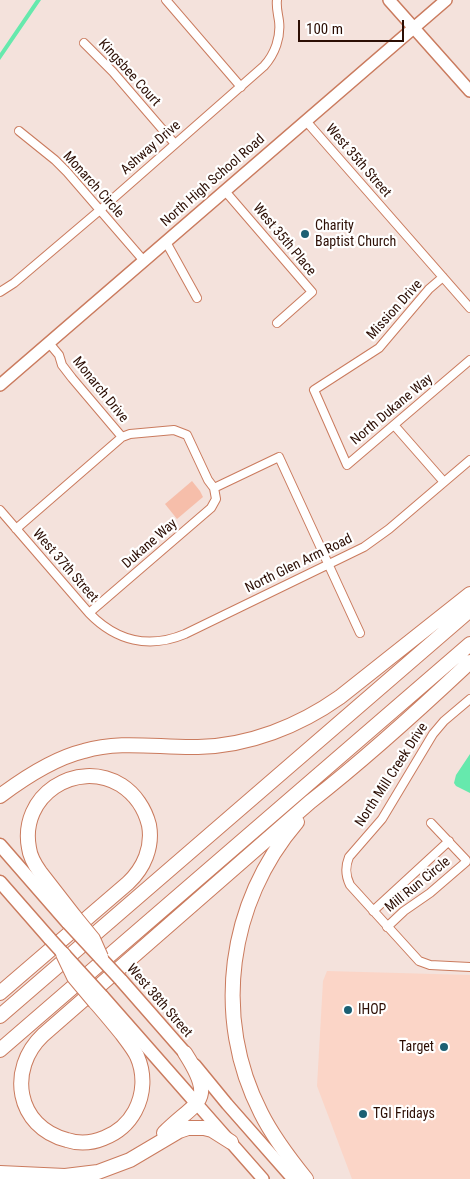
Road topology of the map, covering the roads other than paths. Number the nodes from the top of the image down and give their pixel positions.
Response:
1 (166, 0) edge
2 (277, 0) edge
3 (389, 0) edge
4 (446, 0) edge
5 (413, 28) junction
6 (84, 42) dead end
7 (241, 86) junction
8 (470, 91) edge
9 (306, 121) junction
10 (19, 132) dead end
11 (175, 144) junction
12 (225, 190) junction
13 (100, 210) junction
14 (166, 242) junction
15 (144, 261) junction
16 (443, 277) junction
17 (0, 292) edge
18 (198, 298) dead end
19 (470, 308) edge
20 (277, 323) dead end
21 (49, 343) junction
22 (470, 360) edge
23 (0, 385) edge
24 (314, 390) joint
25 (394, 425) junction
26 (122, 437) junction
27 (470, 460) edge
28 (444, 482) junction
29 (214, 488) junction
30 (0, 510) edge
31 (16, 529) junction
32 (327, 564) junction
33 (470, 594) edge
34 (470, 610) edge
35 (90, 613) junction
36 (360, 633) dead end
37 (116, 634) joint
38 (470, 644) edge
39 (470, 662) edge
40 (470, 699) edge
41 (29, 777) junction
42 (332, 784) junction
43 (0, 796) edge
44 (0, 807) edge
45 (431, 823) dead end
46 (448, 841) junction
47 (0, 845) edge
48 (0, 882) edge
49 (373, 911) junction
50 (71, 920) junction
51 (387, 927) junction
52 (63, 954) joint
53 (101, 957) joint
54 (470, 967) edge
55 (0, 993) edge
56 (99, 999) junction
57 (0, 1016) edge
58 (0, 1050) edge
59 (185, 1054) junction
60 (197, 1104) junction
61 (231, 1142) junction
62 (150, 1149) junction
63 (0, 1173) edge
64 (263, 1179) edge
65 (293, 1179) edge
66 (306, 1179) edge

1 - 7 street
2 - 7 street, Ashway Drive
3 - 5 street
4 - 5 street, North High School Road
5 - 8 street
5 - 9 street, North High School Road
6 - 11 street, Kingsbee Court
7 - 11 street, Ashway Drive
9 - 12 street, North High School Road
9 - 16 street, West 35th Street
10 - 13 street, Monarch Circle
11 - 13 street, Ashway Drive
12 - 14 street, North High School Road
12 - 20 street, West 35th Place
13 - 15 street, Monarch Circle
13 - 17 street, Ashway Drive
14 - 15 street, North High School Road
14 - 18 street
15 - 21 street, North High School Road
16 - 19 street, West 35th Street
16 - 24 street, Mission Drive
21 - 23 street, North High School Road
21 - 26 street, Monarch Drive
22 - 25 street, North Dukane Way
24 - 25 street, North Dukane Way
25 - 28 street
26 - 29 street, Monarch Drive
26 - 31 street
27 - 28 street, North Glen Arm Road
28 - 32 street, North Glen Arm Road
29 - 32 street
29 - 35 street, Dukane Way
30 - 31 street, West 37th Street
31 - 35 street, West 37th Street
32 - 36 street
32 - 37 street, North Glen Arm Road
33 - 41 highway
34 - 57 highway
35 - 37 street, West 37th Street
38 - 58 highway
39 - 42 highway
40 - 49 street, North Mill Creek Drive
41 - 43 highway
41 - 44 highway
42 - 56 highway
42 - 66 highway
45 - 46 street, Mill Run Circle
46 - 49 street, Mill Run Circle
46 - 51 street, Mill Run Circle
47 - 50 main road
48 - 52 main road, bridge
49 - 51 street
50 - 53 highway, bridge
50 - 55 highway
51 - 54 street
52 - 56 highway, bridge
53 - 59 main road, West 38th Street, bridge
56 - 60 main road
59 - 60 highway
59 - 65 street, West 38th Street
60 - 61 street
60 - 62 highway
61 - 62 highway
61 - 64 street
62 - 63 highway

